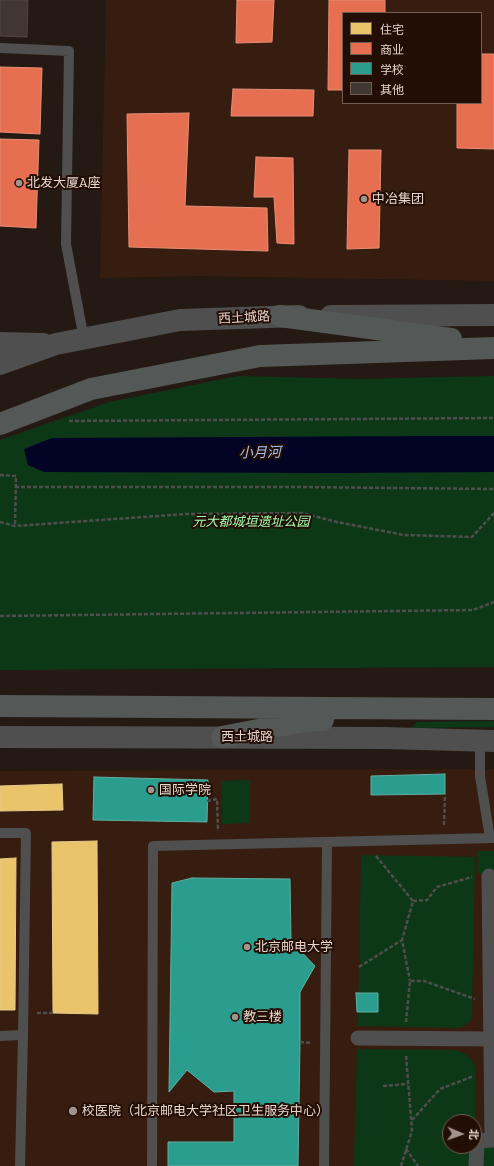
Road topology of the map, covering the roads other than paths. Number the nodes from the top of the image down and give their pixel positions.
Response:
1 (0, 48) edge
2 (494, 314) edge
3 (280, 316) junction
4 (84, 339) junction
5 (0, 343) edge
6 (56, 344) junction
7 (494, 345) edge
8 (494, 348) edge
9 (0, 364) edge
10 (0, 424) edge
11 (0, 706) edge
12 (494, 710) edge
13 (0, 737) edge
14 (222, 737) junction
15 (487, 742) edge
16 (0, 833) edge
17 (492, 838) edge
18 (327, 842) junction
19 (482, 876) road end
20 (23, 1035) junction
21 (0, 1036) edge
22 (358, 1038) dead end
23 (492, 1040) edge
24 (493, 1140) edge
25 (20, 1166) edge
26 (152, 1166) edge
27 (324, 1166) edge
28 (476, 1166) edge

1 - 4 lane
2 - 3 street, 西土城路
3 - 4 street, 西土城路
3 - 7 highway
4 - 6 street, 西土城路
5 - 6 street
6 - 9 street, 西土城路
8 - 10 highway
11 - 12 highway
12 - 14 highway
13 - 14 street, 西土城路
14 - 15 street, 西土城路
15 - 17 lane
16 - 20 lane
17 - 18 lane
18 - 26 lane
18 - 27 lane
19 - 23 street
20 - 21 lane
20 - 25 lane
22 - 23 street
23 - 24 street
24 - 28 street

